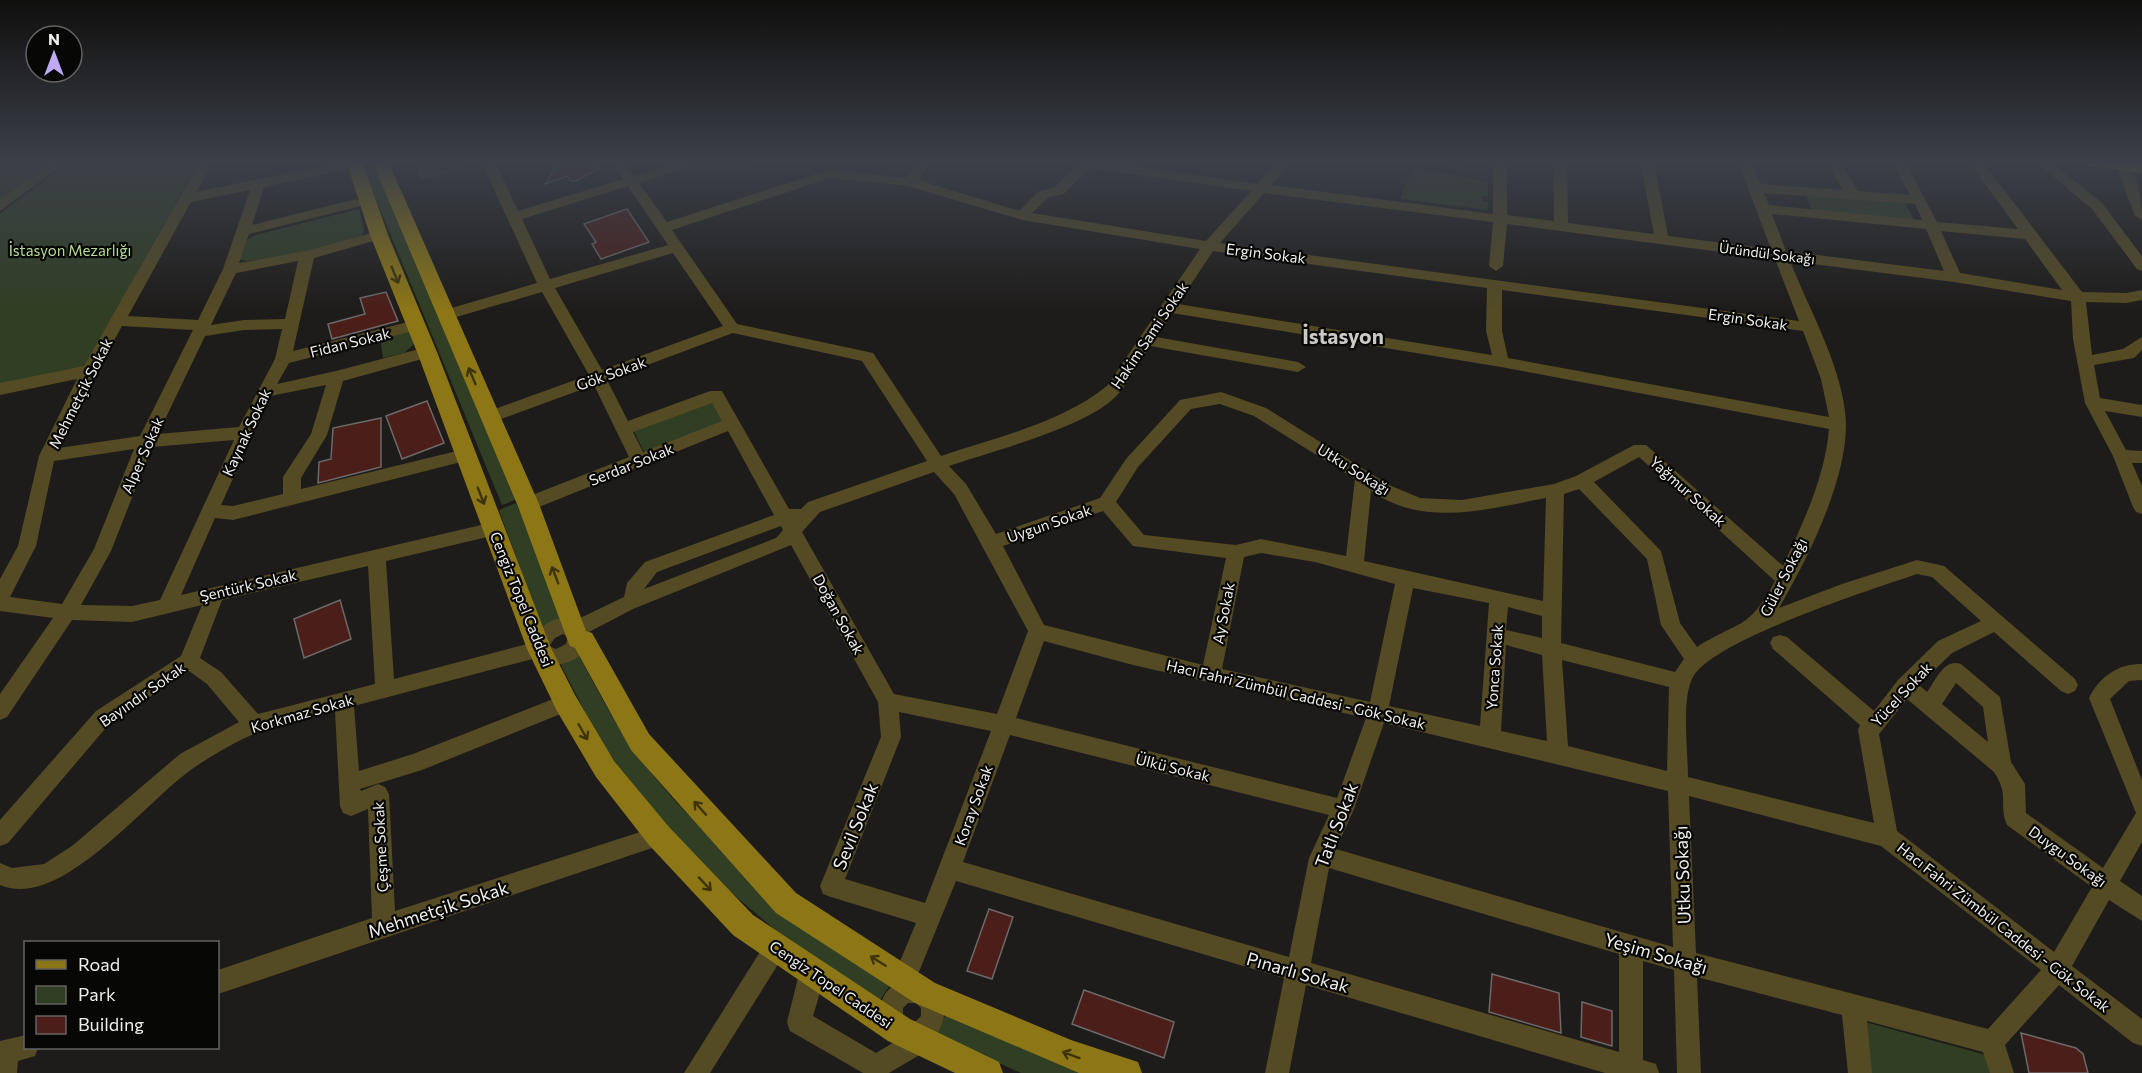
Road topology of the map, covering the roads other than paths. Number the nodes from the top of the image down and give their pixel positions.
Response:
1 (178, 211) edge
2 (249, 211) edge
3 (323, 211) edge
4 (371, 211) edge
5 (401, 211) edge
6 (512, 211) edge
7 (533, 211) edge
8 (652, 211) edge
9 (716, 211) edge
10 (1006, 211) edge
11 (1027, 211) edge
12 (1239, 211) edge
13 (1438, 211) edge
14 (1500, 211) edge
15 (1561, 211) edge
16 (1657, 211) edge
17 (1765, 211) edge
18 (1783, 211) edge
19 (1925, 211) edge
20 (2012, 211) edge
21 (2101, 211) edge
22 (1022, 216) junction
23 (515, 217) junction
24 (1500, 219) junction
25 (1561, 227) junction
26 (1931, 227) junction
27 (664, 228) junction
28 (243, 231) junction
29 (379, 235) junction
30 (2030, 235) junction
31 (1662, 240) junction
32 (1209, 246) junction
33 (677, 248) junction
34 (307, 255) junction
35 (1780, 255) junction
36 (1496, 266) dead end
37 (2142, 266) edge
38 (230, 268) junction
39 (1954, 277) junction
40 (1495, 283) junction
41 (545, 285) junction
42 (2142, 295) edge
43 (2078, 297) junction
44 (1169, 307) junction
45 (446, 315) junction
46 (118, 321) junction
47 (291, 324) junction
48 (416, 325) junction
49 (202, 328) junction
50 (732, 328) junction
51 (1811, 332) junction
52 (1146, 340) junction
53 (2142, 342) edge
54 (427, 352) junction
55 (283, 359) junction
56 (2085, 361) junction
57 (1501, 362) junction
58 (1298, 367) dead end
59 (89, 371) junction
60 (336, 377) junction
61 (598, 377) junction
62 (0, 389) edge
63 (264, 392) junction
64 (2093, 403) junction
65 (2142, 411) edge
66 (490, 417) junction
67 (733, 423) junction
68 (1839, 425) junction
69 (623, 429) junction
70 (245, 433) junction
71 (146, 441) junction
72 (465, 455) junction
73 (47, 456) junction
74 (2121, 456) junction
75 (2142, 457) edge
76 (639, 461) junction
77 (938, 465) junction
78 (1364, 476) junction
79 (1582, 481) junction
80 (1555, 490) junction
81 (292, 498) junction
82 (1106, 503) junction
83 (528, 504) junction
84 (2142, 507) edge
85 (210, 512) junction
86 (789, 524) junction
87 (494, 529) junction
88 (993, 543) junction
89 (1236, 552) junction
90 (377, 556) junction
91 (1354, 566) junction
92 (1784, 578) junction
93 (1405, 579) junction
94 (216, 593) junction
95 (0, 597) edge
96 (1499, 597) junction
97 (0, 603) edge
98 (167, 604) junction
99 (1552, 611) junction
100 (67, 612) junction
101 (1997, 622) junction
102 (1756, 626) junction
103 (1038, 631) junction
104 (577, 634) junction
105 (1496, 635) junction
106 (1780, 643) dead end
107 (1551, 648) junction
108 (539, 649) junction
109 (1695, 659) junction
110 (189, 661) junction
111 (1954, 670) joint
112 (2142, 672) edge
113 (1211, 675) junction
114 (1682, 682) junction
115 (2068, 684) dead end
116 (1905, 686) junction
117 (385, 689) junction
118 (344, 700) junction
119 (888, 701) junction
120 (566, 703) junction
121 (1930, 705) junction
122 (0, 711) edge
123 (1378, 712) junction
124 (254, 724) junction
125 (1003, 724) junction
126 (1875, 725) junction
127 (1490, 737) junction
128 (1558, 753) junction
129 (2001, 765) junction
130 (350, 783) junction
131 (1678, 784) junction
132 (2142, 806) edge
133 (1343, 809) junction
134 (2142, 821) edge
135 (0, 836) edge
136 (660, 836) junction
137 (1887, 837) junction
138 (1322, 855) junction
139 (950, 869) junction
140 (0, 874) edge
141 (2107, 884) junction
142 (2142, 910) edge
143 (930, 916) junction
144 (384, 927) junction
145 (1631, 946) junction
146 (776, 947) junction
147 (1685, 962) junction
148 (810, 970) junction
149 (2057, 970) junction
150 (1296, 971) junction
151 (219, 982) edge
152 (915, 986) junction
153 (1853, 1006) junction
154 (2142, 1035) edge
155 (909, 1036) junction
156 (1992, 1042) junction
157 (1639, 1071) edge
158 (696, 1073) edge
159 (988, 1073) edge
160 (1127, 1073) edge
161 (1277, 1073) edge
162 (1689, 1073) edge
163 (1860, 1073) edge
164 (2002, 1073) edge

1 - 46 street, Mehmetçik Sokak
2 - 28 street, Alper Sokak
3 - 28 street
4 - 29 main road, Cengiz Topel Caddesi
5 - 45 main road
6 - 23 street
7 - 23 street
8 - 27 street
9 - 27 street, Ergin Sokak
10 - 22 street, Ergin Sokak
11 - 22 street
12 - 32 street, Hakim Sami Sokak
13 - 24 street, Üründül Sokağı
14 - 24 street
15 - 25 street
16 - 31 street
17 - 35 street, Güler Sokağı
18 - 26 street
19 - 26 street
20 - 30 street
21 - 37 street
22 - 32 street, Ergin Sokak
23 - 41 street
24 - 25 street, Üründül Sokağı
24 - 36 street
25 - 31 street, Üründül Sokağı
26 - 30 street
26 - 39 street
27 - 33 street
28 - 38 street, Alper Sokak
29 - 34 street
29 -> 48 main road, Cengiz Topel Caddesi
30 - 43 street
31 - 35 street, Üründül Sokağı
32 - 40 street, Ergin Sokak
32 - 44 street, Hakim Sami Sokak
33 - 41 street
33 - 50 street
34 - 38 street
34 - 47 street, Kaynak Sokak
35 - 39 street, Üründül Sokağı
35 - 51 street, Güler Sokağı
38 - 49 street, Alper Sokak
39 - 43 street, Üründül Sokağı
40 - 51 street, Ergin Sokak
40 - 57 street
41 - 45 street
41 - 61 street
42 - 43 street, Üründül Sokağı
43 - 56 street
44 - 52 street, Hakim Sami Sokak
44 - 57 street
66 -> 45 main road
46 - 49 street
46 - 59 street, Mehmetçik Sokak
47 - 49 street
47 - 55 street, Kaynak Sokak
48 - 54 main road, Cengiz Topel Caddesi
48 - 55 street, Fidan Sokak
49 - 71 street, Alper Sokak
50 - 61 street, Gök Sokak
50 - 77 street
51 - 68 street, Güler Sokağı
52 - 58 street
52 - 77 street, Hakim Sami Sokak
53 - 56 street
54 - 60 street
54 - 72 main road, Cengiz Topel Caddesi
55 - 63 street, Kaynak Sokak
56 - 64 street
57 - 68 street
59 - 62 street
59 - 73 street, Mehmetçik Sokak
60 - 63 street
60 - 81 street
61 - 66 street, Gök Sokak
61 - 69 street
63 - 70 street, Kaynak Sokak
64 - 65 street
64 - 74 street
66 - 83 main road
67 - 69 street, Doğan Sokak
67 - 76 street, Serdar Sokak
67 - 86 street, Doğan Sokak
68 - 92 street, Güler Sokağı
69 - 76 street
70 - 71 street
70 - 85 street, Kaynak Sokak
71 - 73 street
71 - 100 street, Alper Sokak
72 - 81 street
72 -> 87 main road, Cengiz Topel Caddesi
73 - 95 street, Mehmetçik Sokak
74 - 75 street
74 - 84 street
76 - 83 street, Serdar Sokak
77 - 86 street, Hakim Sami Sokak
77 - 88 street
78 - 80 street, Utku Sokağı
78 - 82 street, Utku Sokağı
78 - 91 street
79 - 80 street, Utku Sokağı
79 - 92 street, Yağmur Sokak
79 - 109 street
80 - 99 street
81 - 85 street
82 - 88 street, Uygun Sokak
82 - 89 street
104 -> 83 main road
85 - 98 street, Kaynak Sokak
86 - 104 street, Hakim Sami Sokak
86 - 119 street, Doğan Sokak
87 - 90 street, Şentürk Sokak
87 - 108 main road, Cengiz Topel Caddesi
88 - 103 street
89 - 91 street
89 - 113 street, Ay Sokak
90 - 94 street, Şentürk Sokak
90 - 117 street
91 - 93 street
92 - 102 street, Güler Sokağı
93 - 96 street
93 - 123 street, Tatlı Sokak
94 - 98 street, Şentürk Sokak
94 - 110 street, Bayındır Sokak
96 - 99 street
96 - 105 street, Yonca Sokak
97 - 100 street, Şentürk Sokak
98 - 100 street, Şentürk Sokak
99 - 107 street
100 - 122 street, Alper Sokak
101 - 102 street
101 - 115 street
101 - 116 street, Yücel Sokak
102 - 109 street, Güler Sokağı
103 - 113 street, Hacı Fahri Zümbül Caddesi - Gök Sokak
103 - 125 street, Koray Sokak
104 - 108 street
152 -> 104 main road
105 - 107 street
105 - 127 street, Yonca Sokak
106 - 126 street
107 - 114 street
107 - 128 street
108 - 117 street, Korkmaz Sokak
108 - 120 main road, Cengiz Topel Caddesi
109 - 114 street, Güler Sokağı
110 - 124 street
110 - 135 street, Bayındır Sokak
111 - 121 street, Yücel Sokak
111 - 129 street, Duygu Sokağı
112 - 132 street
113 - 123 street, Hacı Fahri Zümbül Caddesi - Gök Sokak
114 - 131 street, Güler Sokağı
116 - 121 street
116 - 126 street, Yücel Sokak
117 - 118 street, Korkmaz Sokak
118 - 124 street, Korkmaz Sokak
118 - 130 street, Çeşme Sokak
119 - 125 street
119 - 143 street, Sevil Sokak
120 - 130 street
120 -> 136 main road, Cengiz Topel Caddesi
121 - 129 street
123 - 127 street, Hacı Fahri Zümbül Caddesi - Gök Sokak
123 - 133 street, Tatlı Sokak
124 - 140 street, Korkmaz Sokak
125 - 133 street, Ülkü Sokak
125 - 139 street, Koray Sokak
126 - 137 street, Yücel Sokak
127 - 128 street, Hacı Fahri Zümbül Caddesi - Gök Sokak
128 - 131 street, Hacı Fahri Zümbül Caddesi - Gök Sokak
129 - 141 street, Duygu Sokağı
130 - 144 street, Çeşme Sokak
131 - 137 street, Hacı Fahri Zümbül Caddesi - Gök Sokak
131 - 147 street, Utku Sokağı
133 - 138 street, Tatlı Sokak
134 - 141 street
136 - 144 street, Mehmetçik Sokak
136 -> 146 main road, Cengiz Topel Caddesi
137 - 149 street, Hacı Fahri Zümbül Caddesi - Gök Sokak
138 - 145 street, Yeşim Sokağı
138 - 150 street, Tatlı Sokak
139 - 143 street, Koray Sokak
139 - 150 street, Pınarlı Sokak
141 - 142 street, Duygu Sokağı
141 - 149 street
143 - 152 street, Koray Sokak
144 - 151 street, Mehmetçik Sokak
145 - 147 street, Yeşim Sokağı
145 - 157 street
146 - 148 main road, Cengiz Topel Caddesi
146 - 158 street
147 - 153 street, Yeşim Sokağı
147 - 162 street, Utku Sokağı
148 - 155 main road, Cengiz Topel Caddesi
148 - 155 street
149 - 154 street, Hacı Fahri Zümbül Caddesi - Gök Sokak
149 - 156 street
150 - 157 street, Pınarlı Sokak
150 - 161 street, Tatlı Sokak
152 - 155 street
160 -> 152 main road
153 - 156 street, Yeşim Sokağı
153 - 163 street
155 - 159 main road, Cengiz Topel Caddesi
156 - 164 street

